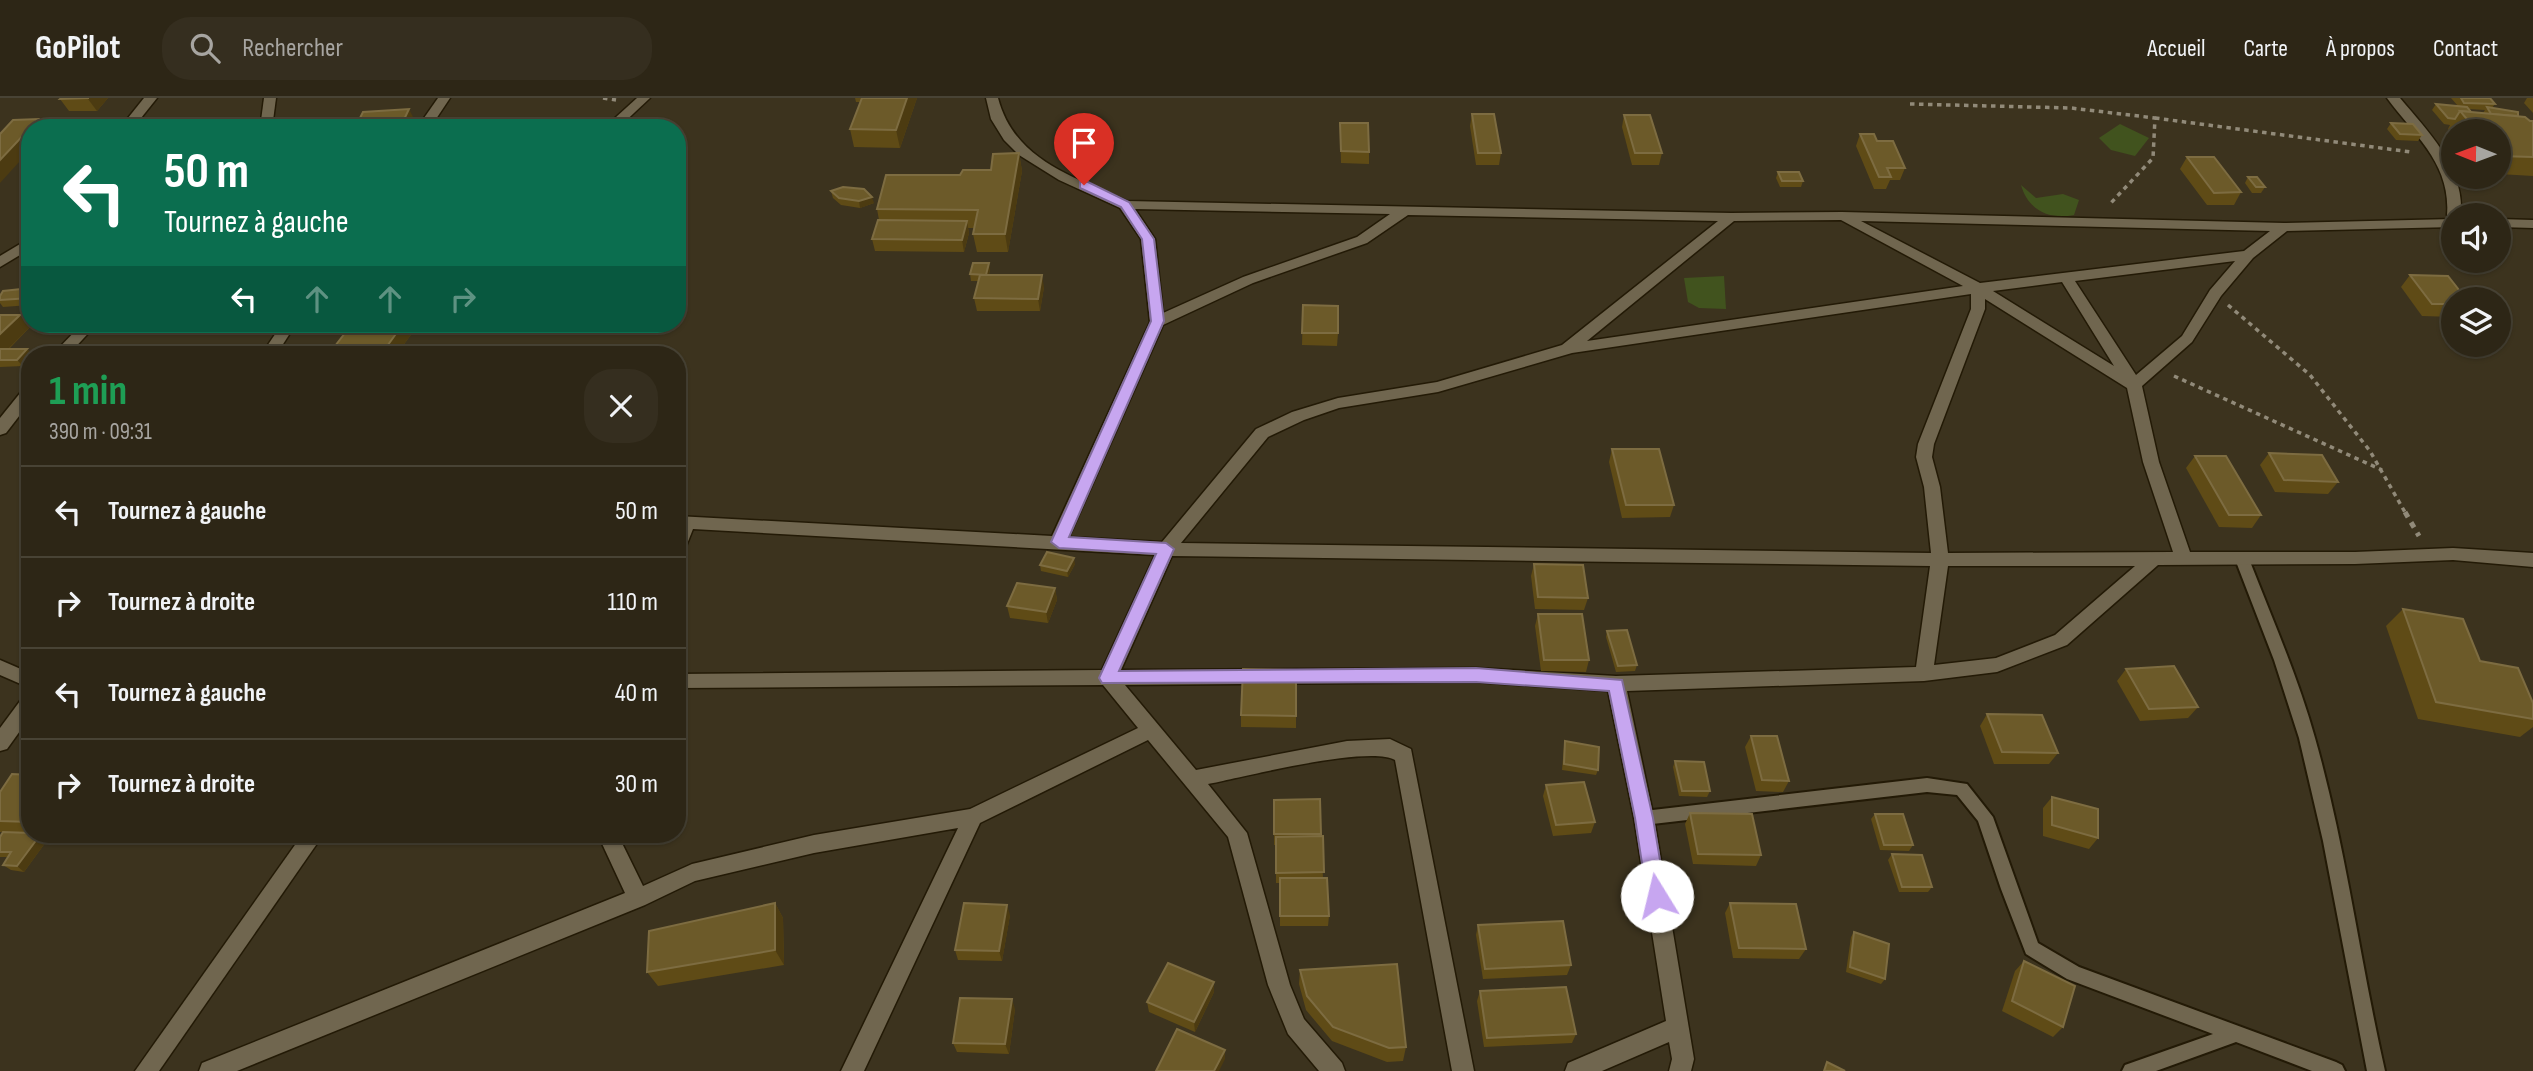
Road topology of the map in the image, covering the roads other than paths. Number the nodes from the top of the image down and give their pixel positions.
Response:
1 (151, 98) edge
2 (270, 98) edge
3 (444, 98) edge
4 (643, 98) edge
5 (992, 98) edge
6 (2393, 98) edge
7 (134, 119) edge
8 (267, 119) edge
9 (429, 119) edge
10 (620, 119) edge
11 (2455, 203) edge
12 (1125, 205) junction
13 (1404, 211) junction
14 (1842, 216) junction
15 (1731, 217) junction
16 (2441, 223) edge
17 (2511, 223) edge
18 (2533, 224) edge
19 (2284, 227) junction
20 (21, 248) edge
21 (2248, 255) junction
22 (0, 263) edge
23 (2066, 277) junction
24 (1978, 288) junction
25 (1157, 321) junction
26 (81, 333) edge
27 (68, 346) edge
28 (1567, 349) junction
29 (2134, 385) junction
30 (21, 402) edge
31 (0, 429) edge
32 (686, 522) edge
33 (1059, 542) junction
34 (1166, 549) junction
35 (2154, 559) junction
36 (2184, 559) junction
37 (2242, 559) junction
38 (1940, 560) junction
39 (2533, 560) edge
40 (0, 667) edge
41 (1924, 674) junction
42 (21, 677) edge
43 (1108, 678) junction
44 (686, 681) edge
45 (1616, 684) junction
46 (21, 714) edge
47 (1151, 730) junction
48 (0, 743) edge
49 (1192, 779) junction
50 (973, 817) junction
51 (1644, 818) junction
52 (307, 843) edge
53 (612, 843) edge
54 (638, 898) junction
55 (1678, 1027) junction
56 (2236, 1034) junction
57 (146, 1071) edge
58 (210, 1071) edge
59 (852, 1071) edge
60 (1334, 1071) edge
61 (1463, 1071) edge
62 (1576, 1071) edge
63 (1680, 1071) edge
64 (2131, 1071) edge
65 (2336, 1071) edge
66 (2376, 1071) edge

1 - 7 street
2 - 8 street
3 - 9 street
4 - 10 street
5 - 12 street
6 - 11 street
12 - 13 street
12 - 25 street
13 - 15 street
13 - 25 street
14 - 15 street
14 - 19 street
14 - 24 street
15 - 28 street
16 - 19 street
17 - 18 street
19 - 21 street
20 - 22 street
21 - 23 street
21 - 29 street
23 - 24 street
23 - 29 street
24 - 28 street
24 - 29 street
24 - 38 street
25 - 33 street
26 - 27 street
28 - 34 street
29 - 36 street
30 - 31 street
32 - 33 street
33 - 34 street
34 - 38 street
34 - 43 street
35 - 36 street
35 - 38 street
35 - 41 street
36 - 37 street
37 - 39 street
37 - 66 lane
38 - 41 street
40 - 42 street
41 - 45 street
43 - 44 street
43 - 45 street
43 - 47 street
45 - 51 street
46 - 48 street
47 - 49 street
47 - 50 street
49 - 60 street
49 - 61 street
50 - 54 street
50 - 59 street
51 - 55 street
51 - 56 lane
52 - 57 street
53 - 54 street
54 - 58 street
55 - 62 street
55 - 63 street
56 - 64 lane
56 - 65 lane

